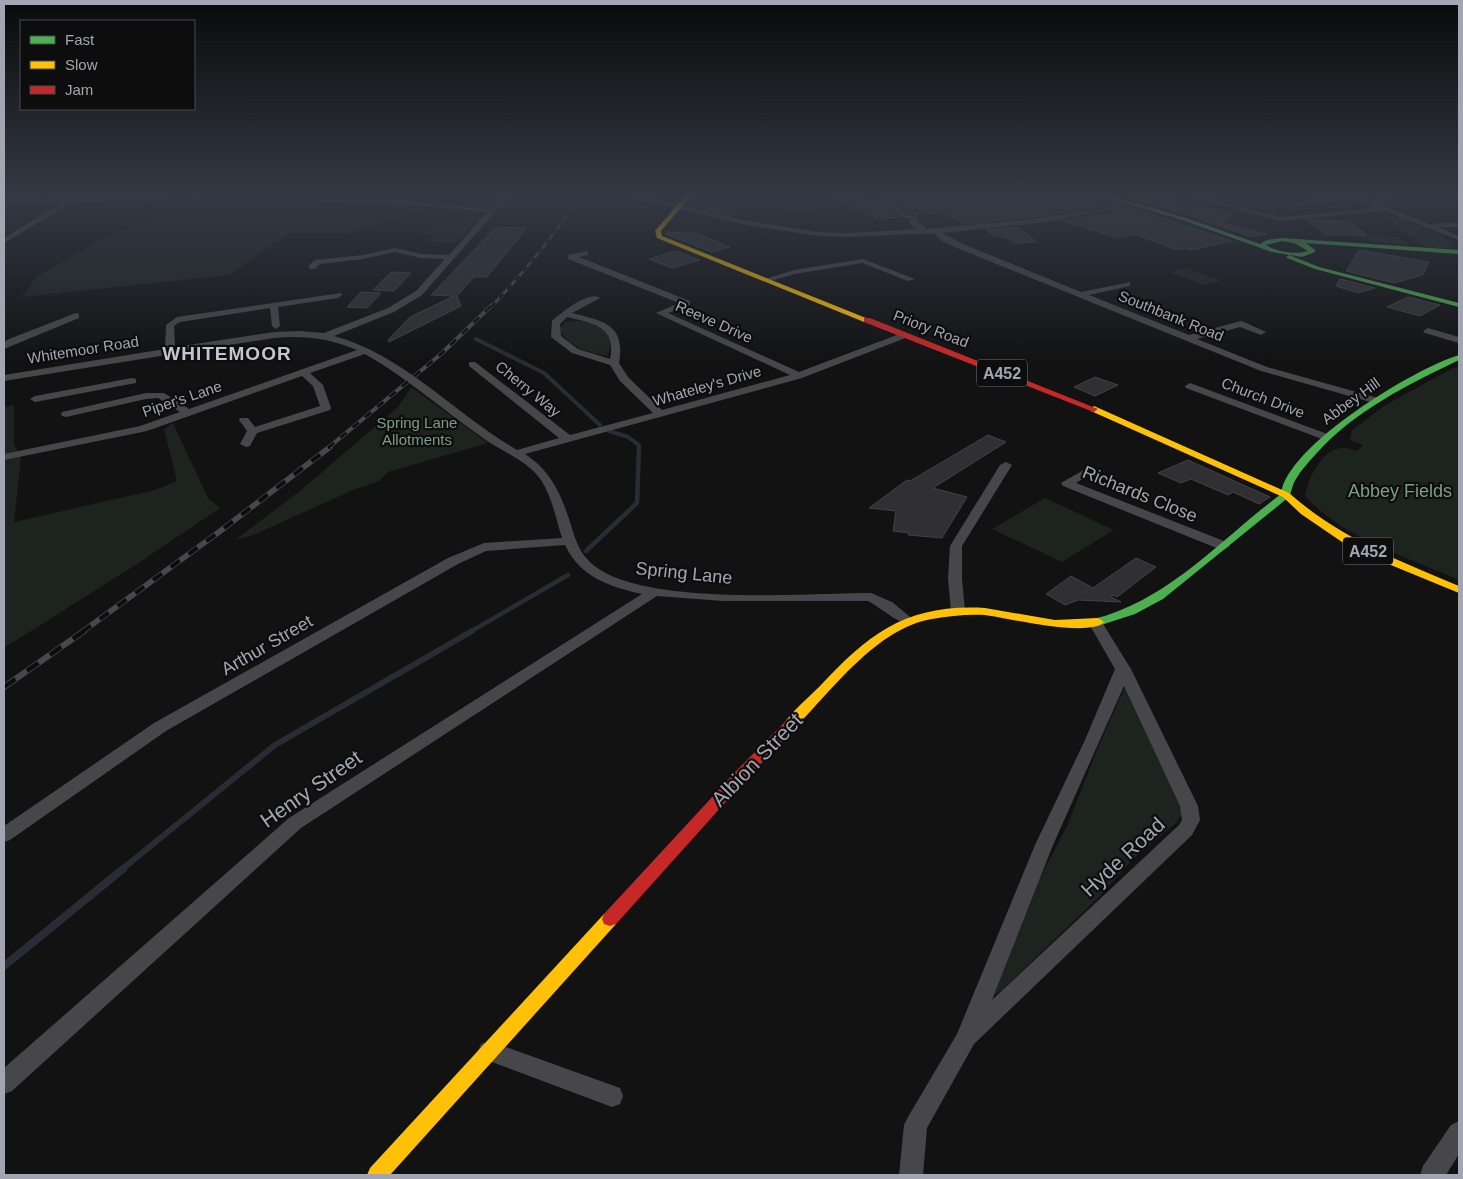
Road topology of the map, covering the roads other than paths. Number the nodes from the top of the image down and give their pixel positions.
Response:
1 (379, 252) edge
2 (407, 252) edge
3 (457, 252) edge
4 (695, 252) edge
5 (976, 252) edge
6 (1280, 252) edge
7 (1303, 252) edge
8 (1311, 252) edge
9 (584, 253) dead end
10 (1287, 254) junction
11 (453, 257) junction
12 (316, 263) dead end
13 (1331, 271) junction
14 (911, 279) dead end
15 (766, 280) junction
16 (1127, 284) dead end
17 (338, 295) dead end
18 (1080, 295) junction
19 (596, 298) dead end
20 (1459, 305) edge
21 (274, 306) junction
22 (566, 314) junction
23 (76, 316) dead end
24 (276, 326) dead end
25 (1428, 331) dead end
26 (1261, 332) dead end
27 (905, 335) junction
28 (325, 336) junction
29 (1186, 338) junction
30 (1459, 340) edge
31 (4, 346) edge
32 (170, 351) junction
33 (364, 351) junction
34 (1459, 357) edge
35 (614, 363) junction
36 (472, 364) dead end
37 (304, 373) junction
38 (799, 376) junction
39 (4, 378) edge
40 (132, 381) dead end
41 (1190, 386) dead end
42 (100, 388) junction
43 (422, 389) joint
44 (35, 399) dead end
45 (1374, 400) junction
46 (103, 405) junction
47 (188, 413) junction
48 (66, 414) dead end
49 (661, 415) junction
50 (244, 420) dead end
51 (252, 431) junction
52 (1326, 437) junction
53 (566, 438) junction
54 (246, 444) dead end
55 (514, 454) junction
56 (4, 457) edge
57 (1006, 465) dead end
58 (1089, 470) dead end
59 (1286, 495) junction
60 (569, 541) junction
61 (1224, 546) junction
62 (1459, 590) edge
63 (654, 592) junction
64 (958, 611) junction
65 (908, 621) junction
66 (1095, 622) junction
67 (1123, 670) junction
68 (4, 835) edge
69 (965, 1040) junction
70 (489, 1050) junction
71 (4, 1083) edge
72 (612, 1096) dead end
73 (1459, 1133) edge
74 (377, 1175) edge
75 (911, 1175) edge
76 (1432, 1175) edge

1 - 12 street
2 - 11 street
3 - 11 street
4 - 15 main road, Priory Road / A452
5 - 18 street, Southbank Road
6 - 10 main road
7 - 10 main road
8 - 13 main road
9 - 38 street, Reeve Drive
10 - 13 main road
11 - 28 street
13 - 20 main road
14 - 15 street
15 - 27 main road, Priory Road / A452
16 - 18 street
17 - 21 street
18 - 29 street, Southbank Road
19 - 22 street
21 - 24 street
21 - 32 street
22 - 35 street
22 - 35 street
23 - 31 street
25 - 30 street
26 - 29 street
27 - 38 street, Whateley's Drive
27 - 59 main road, Priory Road / A452
28 - 32 street, Whitemoor Road
28 - 33 street, Whitemoor Road
29 - 45 street, Southbank Road
32 - 39 street, Whitemoor Road
33 - 37 street, Piper's Lane
33 - 43 street, Whitemoor Road
34 - 45 main road, Abbey Hill
35 - 49 street
36 - 53 street, Cherry Way
37 - 47 street, Piper's Lane
37 - 51 street
38 - 49 street, Whateley's Drive
40 - 42 street
41 - 52 street, Church Drive
42 - 44 street
42 - 46 street
43 - 55 street, Spring Lane
45 - 52 main road, Abbey Hill
46 - 47 street
46 - 48 street
47 - 56 street, Piper's Lane
49 - 53 street, Whateley's Drive
50 - 51 street
51 - 54 street
52 - 59 main road, Abbey Hill
53 - 55 street, Whateley's Drive
55 - 60 street, Spring Lane
57 - 64 street
58 - 61 street, Richards Close
59 - 61 main road, Albion Street
59 - 62 main road, A452
60 - 63 street, Spring Lane
60 - 68 street, Arthur Street
61 - 66 main road, Albion Street
63 - 65 street, Spring Lane
63 - 71 street, Henry Street
64 - 65 main road, Albion Street
64 - 66 main road, Albion Street
65 - 70 main road, Albion Street
66 - 67 street, Hyde Road
67 - 69 street, Hyde Road
67 - 69 street, Hyde Road
69 - 75 street, Hyde Road
70 - 72 street
70 - 74 main road, Albion Street
73 - 76 street

